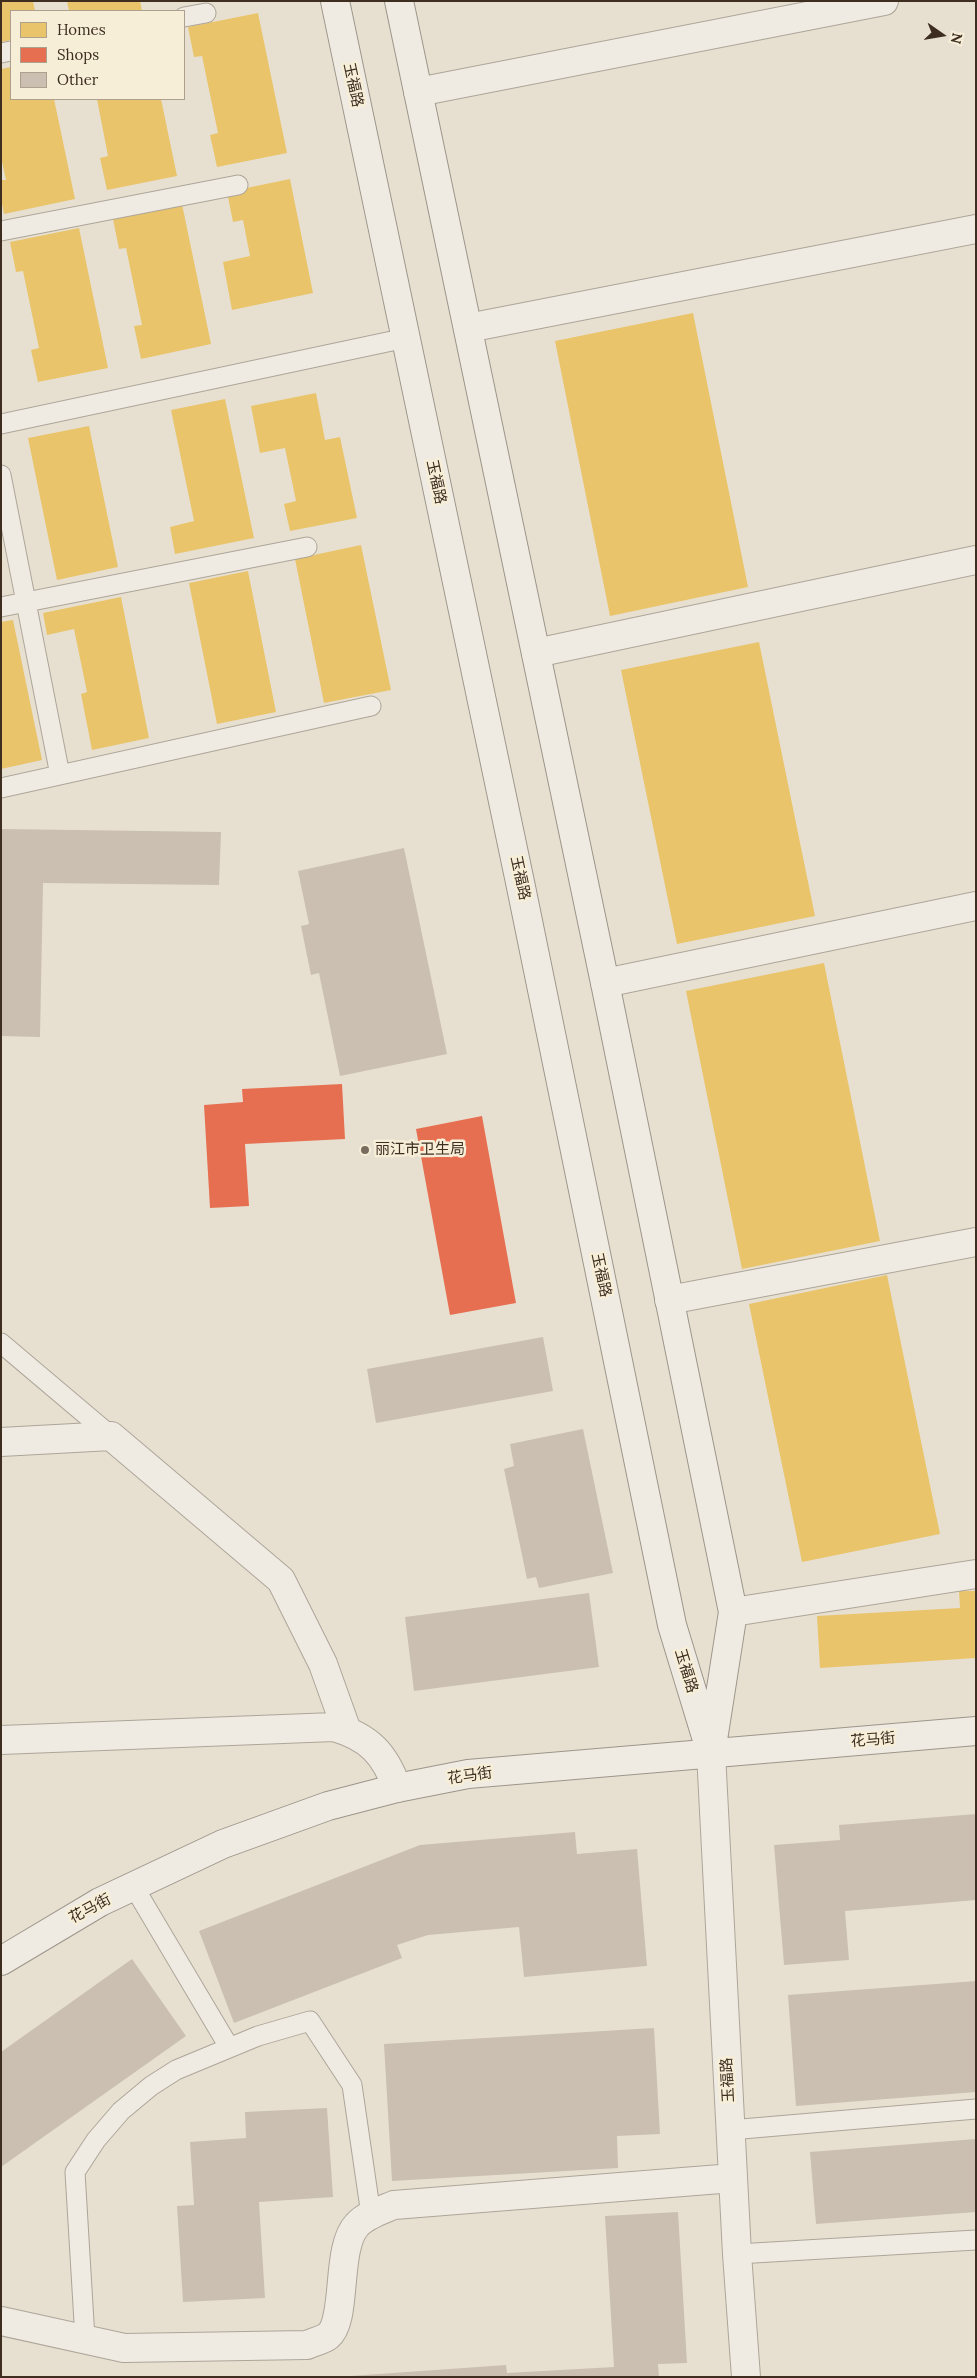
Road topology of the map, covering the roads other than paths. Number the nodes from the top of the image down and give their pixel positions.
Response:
1 (335, 1) edge
2 (399, 1) edge
3 (884, 1) edge
4 (206, 13) dead end
5 (185, 17) edge
6 (418, 92) junction
7 (238, 185) dead end
8 (976, 229) edge
9 (1, 231) edge
10 (468, 328) junction
11 (406, 338) junction
12 (1, 424) edge
13 (1, 474) edge
14 (307, 547) dead end
15 (976, 560) edge
16 (26, 602) junction
17 (1, 607) edge
18 (536, 653) junction
19 (371, 706) dead end
20 (60, 775) junction
21 (1, 788) edge
22 (976, 906) edge
23 (604, 982) junction
24 (976, 1242) edge
25 (669, 1300) junction
26 (1, 1343) edge
27 (111, 1436) junction
28 (1, 1442) edge
29 (976, 1574) edge
30 (733, 1612) junction
31 (347, 1731) junction
32 (976, 1731) edge
33 (1, 1740) edge
34 (711, 1753) junction
35 (397, 1788) junction
36 (134, 1887) junction
37 (1, 1960) edge
38 (229, 2047) junction
39 (976, 2109) edge
40 (730, 2130) junction
41 (733, 2178) junction
42 (371, 2215) junction
43 (976, 2240) edge
44 (737, 2254) junction
45 (1, 2321) edge
46 (84, 2339) junction
47 (746, 2377) edge

1 - 11 street, 玉福路
2 - 6 street, 玉福路
3 - 6 street
4 - 5 lane
6 - 10 street, 玉福路
7 - 9 lane
8 - 10 street
10 - 18 street, 玉福路
11 - 12 lane
11 - 34 street, 玉福路
13 - 16 lane
14 - 16 lane
15 - 18 street
16 - 17 lane
16 - 20 lane
18 - 23 street, 玉福路
19 - 20 lane
20 - 21 lane
22 - 23 street
23 - 25 street, 玉福路
24 - 25 street
25 - 30 street, 玉福路
26 - 27 lane
27 - 28 street
27 - 31 street
29 - 30 street
30 - 34 street, 玉福路
31 - 33 street
31 - 35 street
32 - 34 street, 花马街
34 - 35 street, 花马街
34 - 40 street, 玉福路
35 - 36 street, 花马街
36 - 37 street, 花马街
36 - 38 lane
38 - 42 lane
38 - 46 lane
39 - 40 lane
40 - 41 street, 玉福路
41 - 42 street
41 - 44 street, 玉福路
42 - 46 street
43 - 44 lane
44 - 47 street, 玉福路
45 - 46 street

